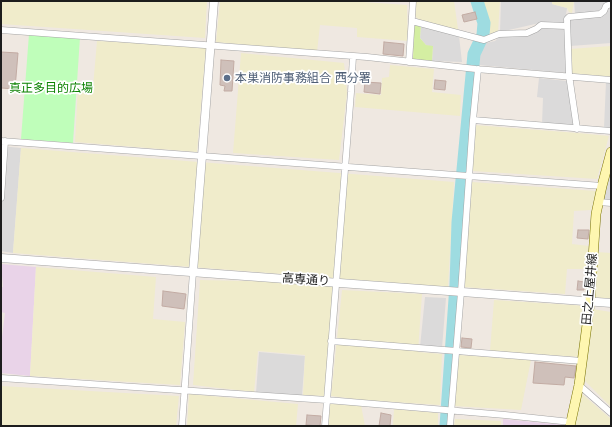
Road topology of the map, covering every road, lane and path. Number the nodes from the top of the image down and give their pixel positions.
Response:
1 (214, 1) edge
2 (413, 1) edge
3 (611, 4) edge
4 (412, 21) junction
5 (566, 26) junction
6 (1, 30) edge
7 (210, 45) junction
8 (353, 56) junction
9 (409, 62) junction
10 (475, 68) junction
11 (569, 75) junction
12 (611, 80) edge
13 (473, 120) junction
14 (577, 128) junction
15 (611, 131) edge
16 (3, 141) edge
17 (611, 152) edge
18 (202, 155) junction
19 (344, 166) junction
20 (469, 177) junction
21 (602, 186) junction
22 (1, 198) edge
23 (599, 202) junction
24 (611, 203) edge
25 (1, 258) edge
26 (193, 272) junction
27 (335, 283) junction
28 (457, 292) junction
29 (590, 302) junction
30 (611, 303) edge
31 (331, 341) junction
32 (456, 351) junction
33 (582, 361) junction
34 (1, 378) edge
35 (579, 384) junction
36 (184, 390) junction
37 (327, 400) junction
38 (452, 410) junction
39 (611, 413) edge
40 (570, 424) edge
41 (182, 426) edge
42 (325, 426) edge
43 (450, 426) edge

1 - 7 street
2 - 4 street
3 - 5 street
4 - 5 street
4 - 9 street
5 - 11 street
6 - 7 street
7 - 8 street
7 - 18 street
8 - 9 street
8 - 19 street
9 - 10 street
10 - 11 street
10 - 13 street
11 - 12 street
11 - 14 street
13 - 14 street
13 - 20 street
14 - 15 street
16 - 18 street
16 - 22 street
17 - 21 main road, 田之上屋井線
18 - 19 street
18 - 26 street
19 - 20 street
19 - 27 street
20 - 21 street
20 - 28 street
21 - 23 main road, 田之上屋井線
23 - 24 street
23 - 29 main road, 田之上屋井線
25 - 26 street, 高専通り
26 - 27 street, 高専通り
26 - 36 street
27 - 28 street, 高専通り
27 - 31 street
28 - 29 street, 高専通り
28 - 32 street
29 - 30 street, 高専通り
29 - 33 main road, 田之上屋井線
31 - 32 street
31 - 37 street
32 - 33 street
32 - 38 street
33 - 35 main road, 田之上屋井線
34 - 36 street
35 - 39 street
35 - 40 main road, 田之上屋井線
36 - 37 street
36 - 41 street
37 - 38 street
37 - 42 street
38 - 40 street
38 - 43 street

